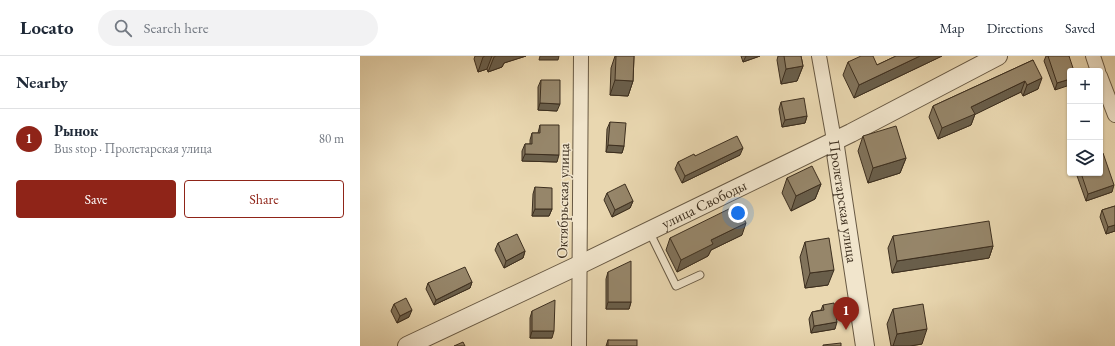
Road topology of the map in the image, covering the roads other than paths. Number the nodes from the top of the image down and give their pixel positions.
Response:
1 (582, 56) edge
2 (819, 56) edge
3 (998, 56) edge
4 (1093, 56) edge
5 (1097, 68) edge
6 (1103, 84) edge
7 (1115, 116) edge
8 (834, 140) junction
9 (649, 230) junction
10 (579, 265) junction
11 (700, 275) dead end
12 (407, 346) edge
13 (580, 346) edge
14 (865, 346) edge

1 - 10 street, Октябрьская улица
2 - 8 street, Пролетарская улица
3 - 8 street, улица Свободы
4 - 5 street
6 - 7 street
8 - 9 street, улица Свободы
8 - 14 street, Пролетарская улица
9 - 10 street, улица Свободы
9 - 11 lane
10 - 12 street, улица Свободы
10 - 13 street, Октябрьская улица

